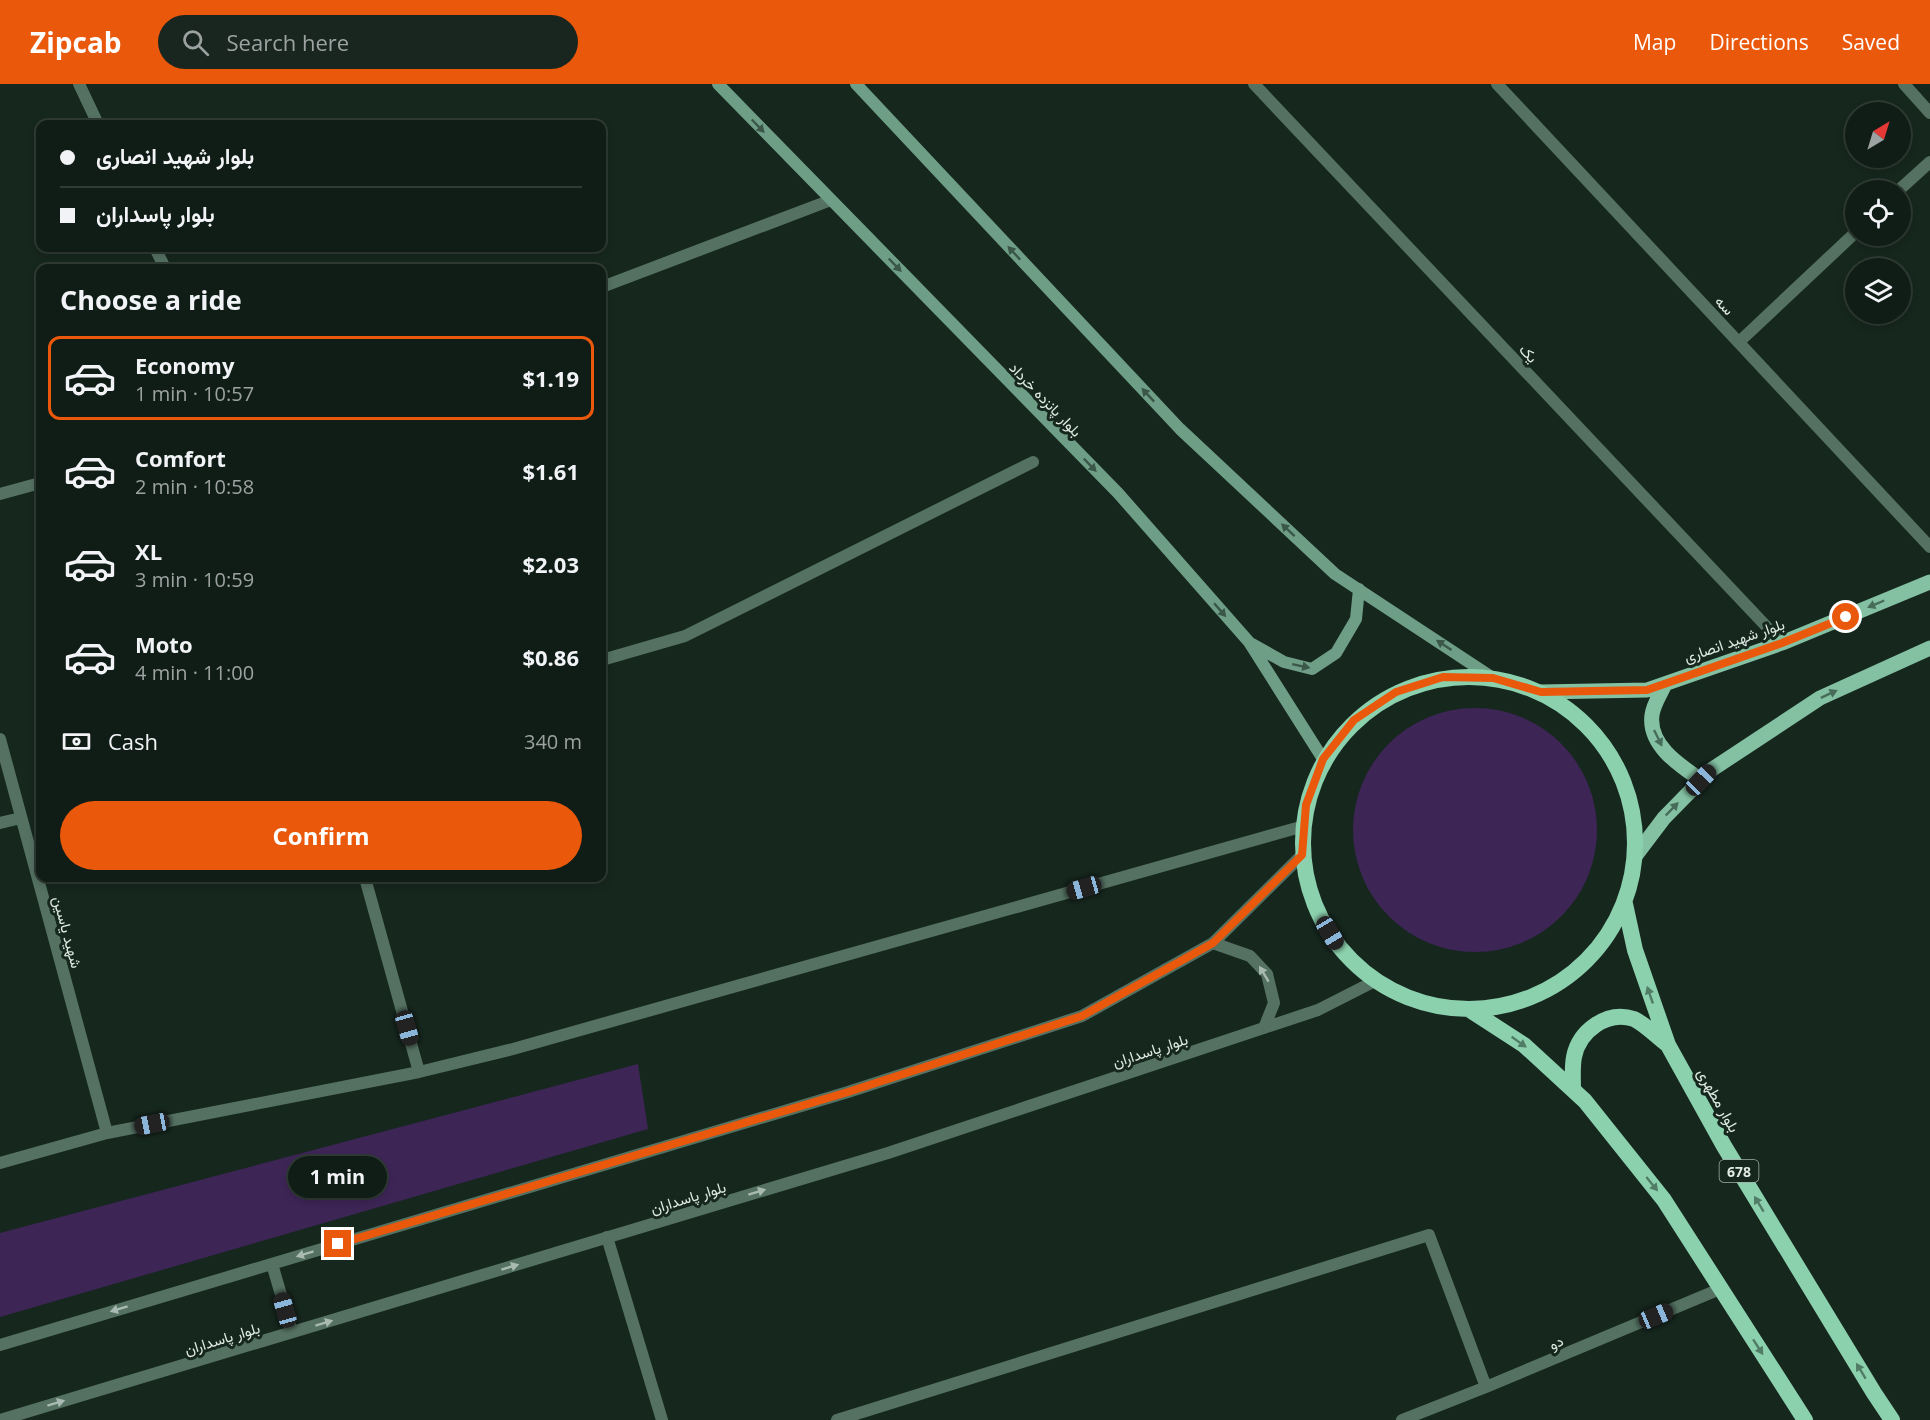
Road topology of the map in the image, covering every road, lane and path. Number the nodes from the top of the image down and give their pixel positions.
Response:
1 (79, 84) edge
2 (718, 84) edge
3 (856, 84) edge
4 (1254, 84) edge
5 (1497, 84) edge
6 (1904, 84) edge
7 (1930, 113) edge
8 (96, 120) edge
9 (1930, 162) edge
10 (1910, 180) edge
11 (831, 200) junction
12 (1845, 242) edge
13 (606, 285) edge
14 (1739, 342) junction
15 (1033, 462) dead end
16 (36, 484) edge
17 (0, 494) edge
18 (1930, 547) edge
19 (1930, 582) edge
20 (1359, 589) junction
21 (1249, 642) junction
22 (1782, 643) junction
23 (1930, 648) edge
24 (606, 659) edge
25 (1493, 678) junction
26 (1665, 684) junction
27 (1541, 692) junction
28 (0, 739) edge
29 (1323, 759) junction
30 (1701, 780) junction
31 (21, 818) junction
32 (0, 823) edge
33 (1304, 826) junction
34 (1302, 855) junction
35 (1636, 855) junction
36 (36, 873) edge
37 (38, 882) edge
38 (365, 882) edge
39 (1625, 904) junction
40 (1213, 943) junction
41 (1375, 981) junction
42 (1470, 1010) junction
43 (1264, 1028) junction
44 (1668, 1045) junction
45 (419, 1072) junction
46 (1573, 1090) junction
47 (107, 1133) junction
48 (0, 1163) edge
49 (607, 1237) junction
50 (272, 1264) junction
51 (1720, 1289) junction
52 (292, 1332) junction
53 (0, 1345) edge
54 (1486, 1388) junction
55 (0, 1420) edge
56 (662, 1420) edge
57 (837, 1420) edge
58 (1402, 1420) edge
59 (1805, 1420) edge
60 (1892, 1420) edge

1 - 8 street
2 -> 11 main road, بلوار پانزده خرداد
20 -> 3 main road
4 - 22 street, یک
5 - 14 street, سه
6 - 7 street
9 - 10 street
11 - 13 street
11 -> 21 main road, بلوار پانزده خرداد
12 - 14 street
14 - 18 street, سه
15 - 24 street
16 - 17 street
19 -> 22 main road, بلوار شهید انصاری
21 -> 20 main road
25 -> 20 main road
21 - 29 main road, بلوار پانزده خرداد
22 - 26 main road, بلوار شهید انصاری
30 -> 23 main road
25 - 27 highway
25 - 29 highway
26 - 27 main road, بلوار شهید انصاری
26 -> 30 main road
27 - 35 highway
28 - 31 street, شهید یاسین
29 - 33 highway
35 -> 30 main road
31 - 32 street
31 - 36 street, شهید یاسین
33 - 34 highway
33 - 45 street
34 - 40 street
34 - 41 highway
35 - 39 highway
37 - 47 street, شهید یاسین
38 - 45 street
39 - 42 highway
44 -> 39 highway, بلوار مطهری / 678
43 -> 40 street
40 -> 50 street
41 - 42 highway
41 - 43 street, بلوار پاسداران
42 -> 46 highway
49 -> 43 street, بلوار پاسداران
44 - 46 highway
60 -> 44 highway, بلوار مطهری / 678
45 - 47 street
46 -> 51 highway
47 - 48 street
52 -> 49 street, بلوار پاسداران
49 - 56 street
50 - 52 street
50 -> 53 street
51 - 54 street, دو
51 -> 59 highway
55 -> 52 street, بلوار پاسداران
54 - 57 street
54 - 58 street, دو

